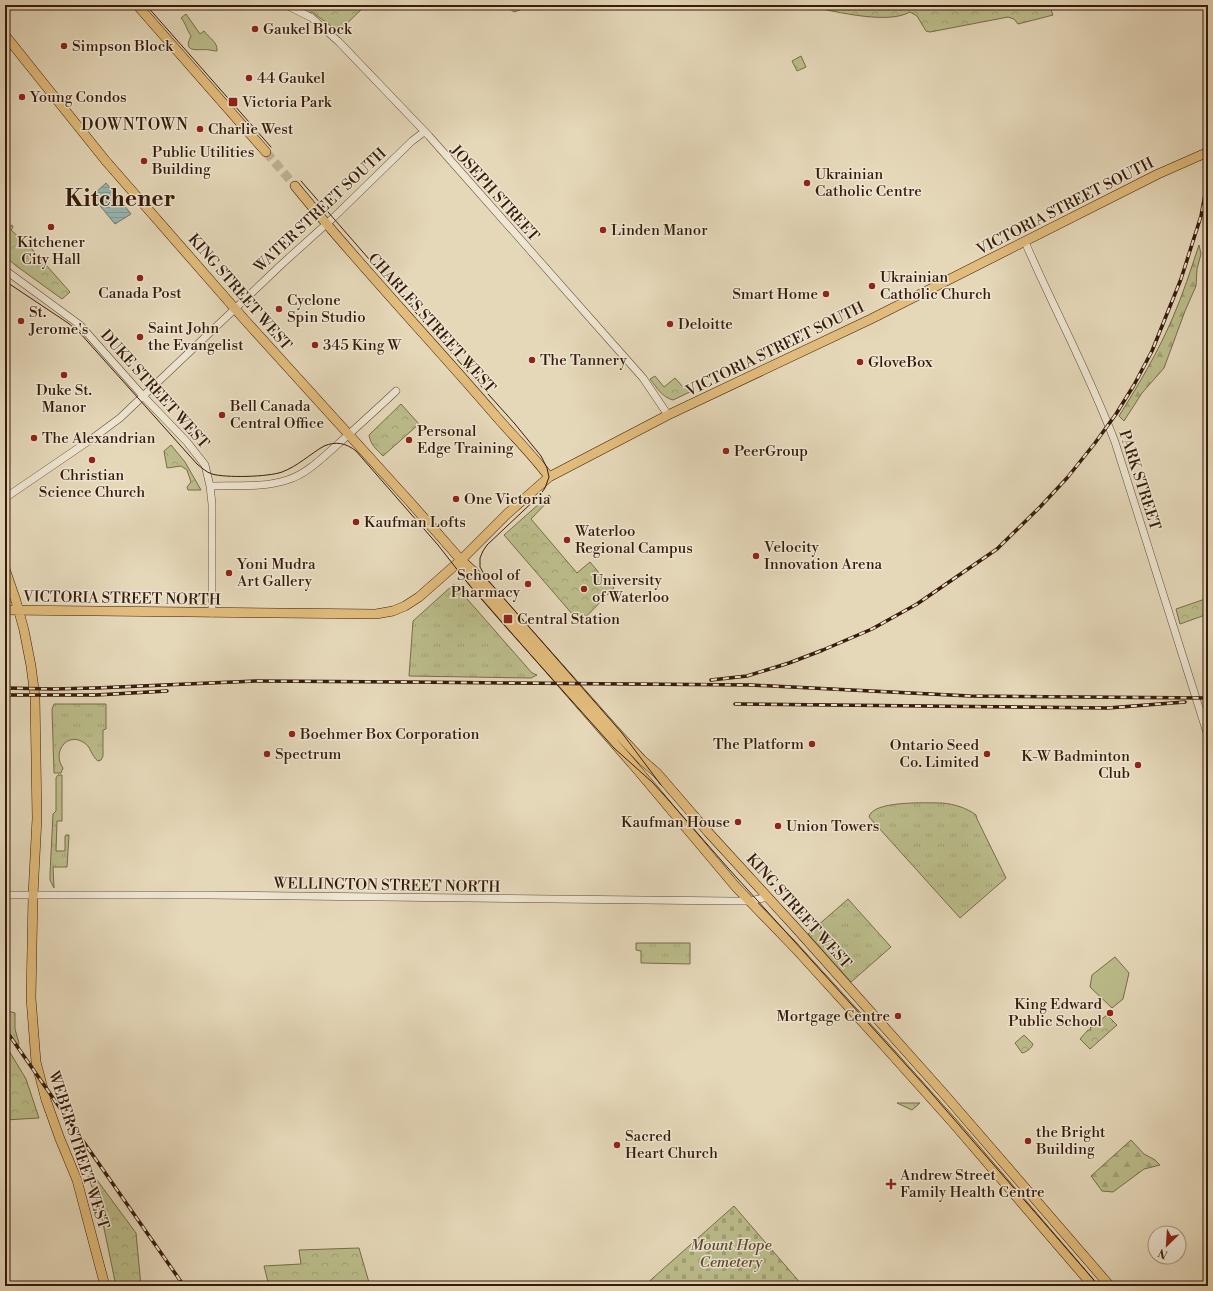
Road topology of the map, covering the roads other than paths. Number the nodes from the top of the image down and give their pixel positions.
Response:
1 (137, 5) edge
2 (286, 5) edge
3 (5, 35) edge
4 (424, 132) junction
5 (266, 152) tunnel mouth
6 (1208, 152) edge
7 (294, 186) tunnel mouth
8 (326, 224) junction
9 (1024, 242) junction
10 (5, 270) edge
11 (236, 309) junction
12 (396, 391) dead end
13 (143, 396) junction
14 (668, 415) junction
15 (348, 435) junction
16 (549, 476) junction
17 (210, 486) junction
18 (5, 498) edge
19 (461, 560) junction
20 (5, 569) edge
21 (5, 610) edge
22 (19, 610) junction
23 (212, 612) junction
24 (1208, 736) edge
25 (5, 895) edge
26 (33, 895) junction
27 (768, 897) junction
28 (750, 901) junction
29 (105, 1286) edge
30 (1093, 1286) edge
31 (1110, 1286) edge

1 - 5 main road
2 - 4 street, JOSEPH STREET
3 - 11 main road, KING STREET WEST
4 - 8 street, WATER STREET SOUTH
4 - 14 street, JOSEPH STREET
6 - 9 main road, VICTORIA STREET SOUTH
7 - 8 main road, CHARLES STREET WEST
8 - 11 street, WATER STREET SOUTH
8 - 16 main road, CHARLES STREET WEST
9 - 14 main road, VICTORIA STREET SOUTH
9 - 24 street, PARK STREET
10 - 13 street, DUKE STREET WEST
11 - 13 street, WATER STREET SOUTH
11 - 15 main road, KING STREET WEST
12 - 15 street
13 - 17 street, DUKE STREET WEST
13 - 18 street, WATER STREET SOUTH
14 - 16 main road, VICTORIA STREET SOUTH
15 - 17 street
15 - 19 main road, KING STREET WEST
16 - 19 main road, VICTORIA STREET SOUTH
17 - 23 street, DUKE STREET WEST
19 - 23 main road, VICTORIA STREET NORTH
19 - 27 main road, KING STREET WEST
19 - 28 main road, KING STREET WEST
20 - 22 main road, WEBER STREET WEST
21 - 22 main road, VICTORIA STREET NORTH
22 - 23 main road, VICTORIA STREET NORTH
22 - 26 main road, WEBER STREET WEST
25 - 26 street, WELLINGTON STREET NORTH
26 - 28 street, WELLINGTON STREET NORTH
26 - 29 main road, WEBER STREET WEST
27 - 28 street, WELLINGTON STREET NORTH
27 - 31 main road, KING STREET WEST
28 - 30 main road, KING STREET WEST

